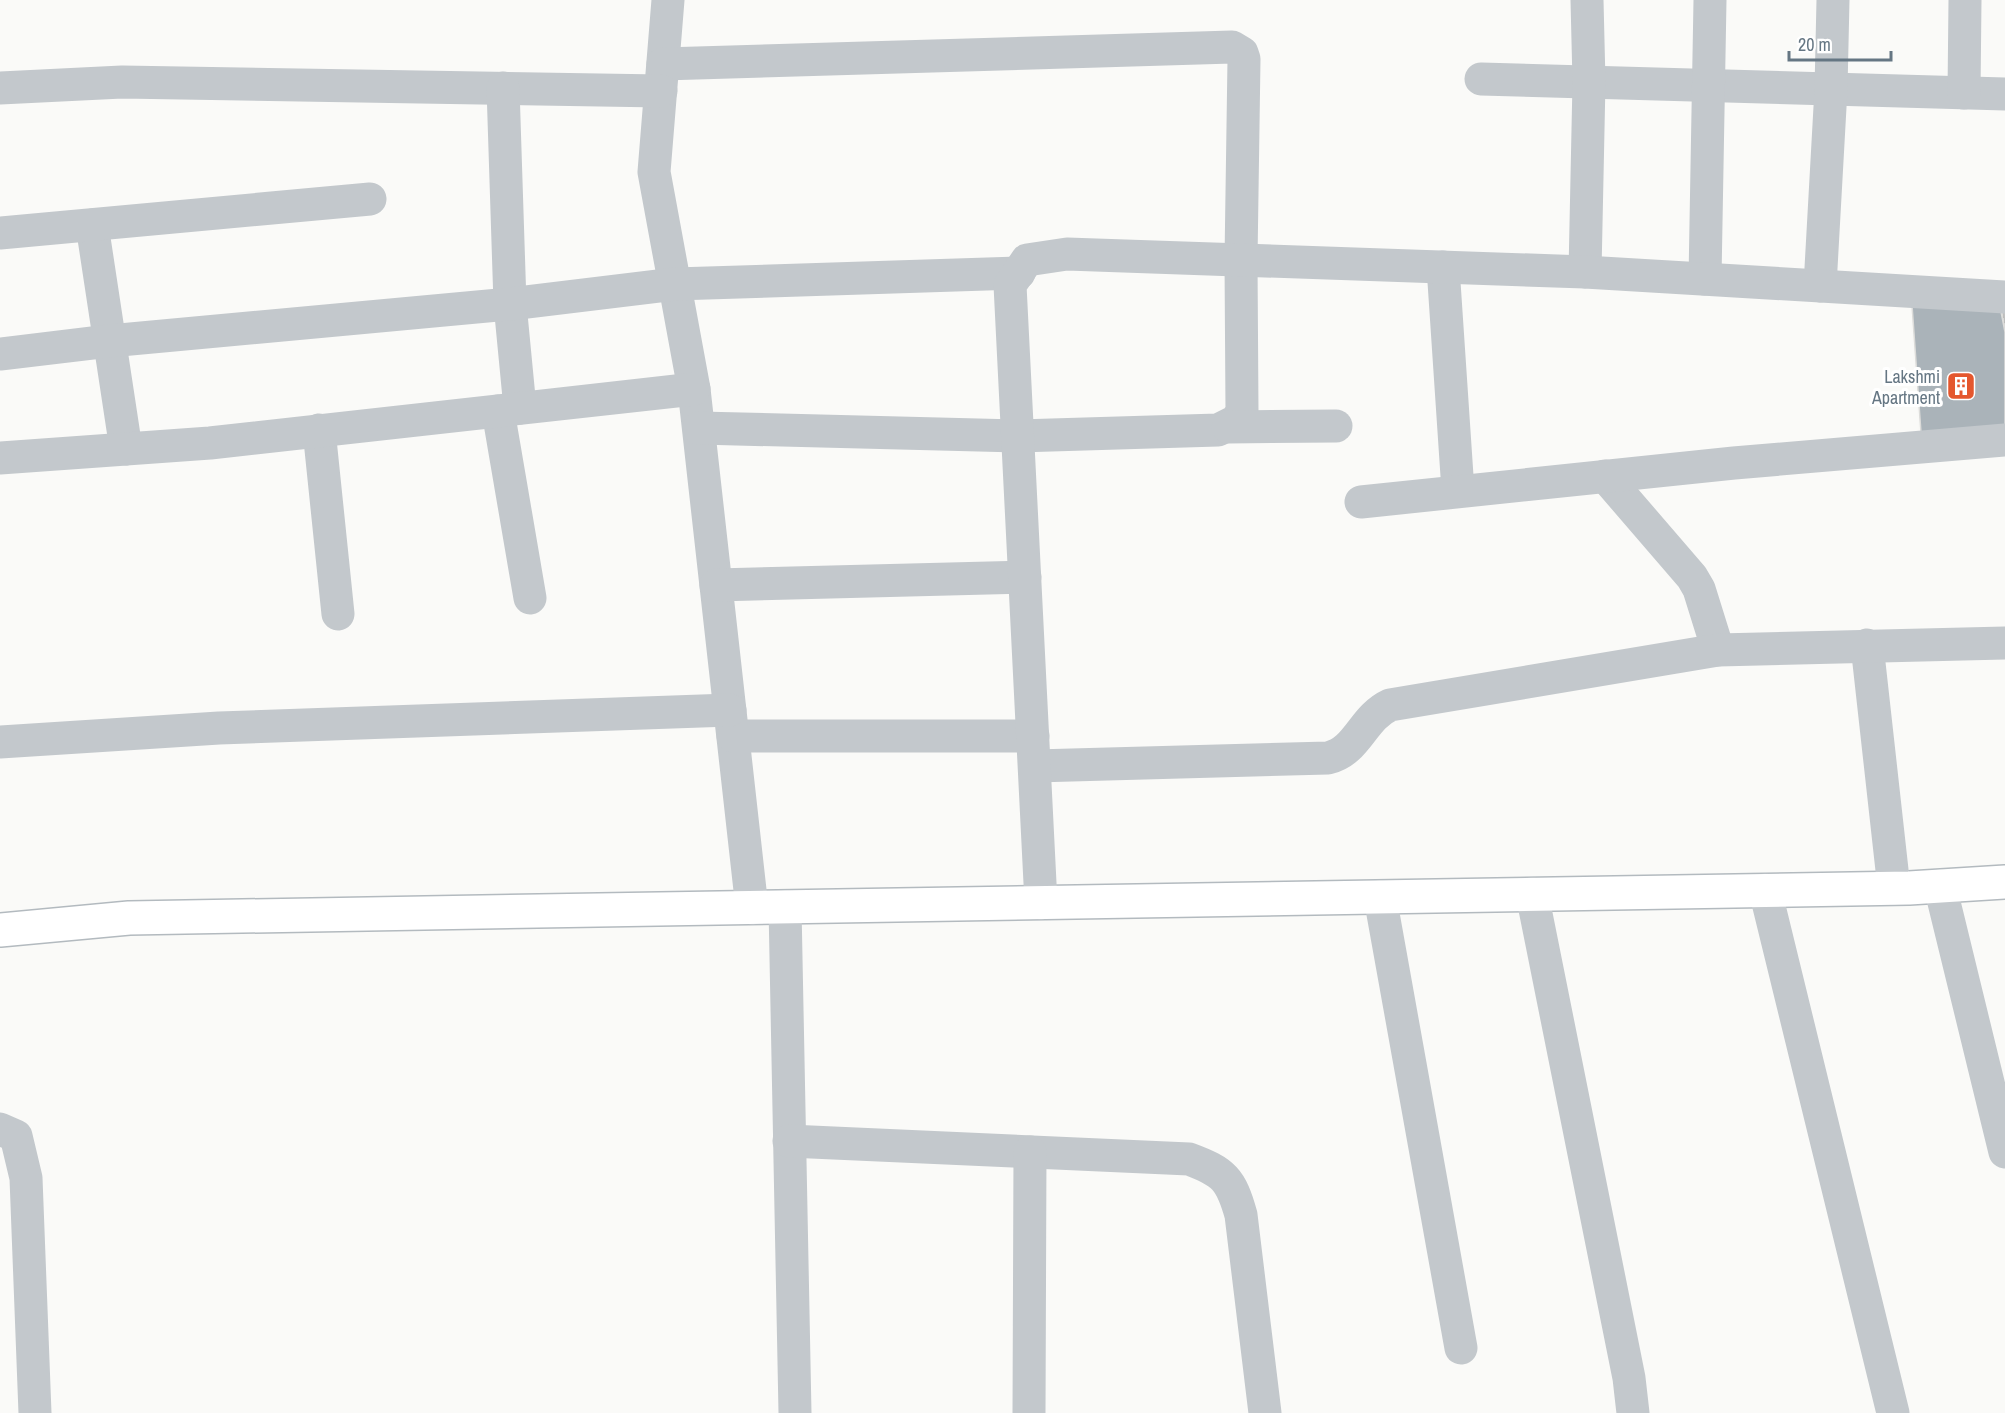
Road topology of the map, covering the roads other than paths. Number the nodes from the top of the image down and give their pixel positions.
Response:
1 (668, 0) edge
2 (1587, 0) edge
3 (1710, 0) edge
4 (1833, 0) edge
5 (1965, 0) edge
6 (662, 78) junction
7 (1481, 79) dead end
8 (1589, 82) junction
9 (1711, 86) junction
10 (0, 88) edge
11 (503, 88) junction
12 (1831, 89) junction
13 (1964, 93) junction
14 (2005, 94) edge
15 (370, 199) dead end
16 (92, 225) junction
17 (0, 233) edge
18 (1240, 260) junction
19 (1443, 267) junction
20 (1585, 272) junction
21 (1019, 273) junction
22 (1705, 279) junction
23 (675, 284) junction
24 (1820, 286) junction
25 (2005, 297) edge
26 (510, 304) junction
27 (109, 341) junction
28 (0, 354) edge
29 (694, 389) junction
30 (509, 410) junction
31 (1336, 426) dead end
32 (1228, 427) junction
33 (699, 428) junction
34 (319, 430) junction
35 (1018, 436) junction
36 (2005, 440) edge
37 (126, 449) junction
38 (0, 458) edge
39 (1605, 476) junction
40 (1458, 491) junction
41 (1361, 502) dead end
42 (1025, 577) junction
43 (716, 585) junction
44 (530, 598) dead end
45 (338, 614) dead end
46 (2005, 643) edge
47 (1867, 645) junction
48 (1718, 650) junction
49 (731, 723) junction
50 (0, 742) edge
51 (1034, 751) junction
52 (2005, 882) edge
53 (1940, 886) junction
54 (1894, 888) junction
55 (1766, 890) junction
56 (1532, 894) junction
57 (1380, 897) junction
58 (1041, 903) junction
59 (784, 907) junction
60 (752, 908) junction
61 (0, 930) edge
62 (0, 1129) edge
63 (789, 1141) junction
64 (1030, 1152) junction
65 (2005, 1152) edge
66 (1461, 1348) dead end
67 (35, 1413) edge
68 (795, 1413) edge
69 (1029, 1413) edge
70 (1265, 1413) edge
71 (1633, 1413) edge
72 (1893, 1413) edge

1 - 6 street
2 - 8 street
3 - 9 street
4 - 12 street
5 - 13 street
6 - 11 street
6 - 18 street
6 - 23 street
7 - 8 street
8 - 9 street
8 - 20 street
9 - 12 street
9 - 22 street
10 - 11 street
11 - 26 street
12 - 13 street
12 - 24 street
13 - 14 street
15 - 16 street
16 - 17 street
16 - 27 street
18 - 19 street
18 - 21 street
18 - 32 street
19 - 20 street
19 - 40 street
20 - 22 street
21 - 23 street
21 - 35 street
22 - 24 street
23 - 26 street
23 - 29 street
24 - 25 street
26 - 27 street
26 - 30 street
27 - 28 street
27 - 37 street
29 - 30 street
29 - 33 street
30 - 34 street
30 - 44 street
31 - 32 street
32 - 35 street
33 - 35 street
33 - 43 street
34 - 37 street
34 - 45 street
35 - 42 street
36 - 39 street
37 - 38 street
39 - 40 street
39 - 48 street
40 - 41 street
42 - 43 street
42 - 51 street
43 - 49 street
46 - 47 street
47 - 48 street
47 - 54 street
48 - 51 street
49 - 50 street
49 - 51 street
49 - 60 street
51 - 58 street
52 - 53 street
53 - 54 street
53 - 65 street
54 - 55 street
55 - 56 street
55 - 72 street
56 - 57 street
56 - 71 street
57 - 58 street
57 - 66 street
58 - 59 street
59 - 60 street
59 - 63 street
60 - 61 street
62 - 67 street
63 - 64 street
63 - 68 street
64 - 69 street
64 - 70 street

